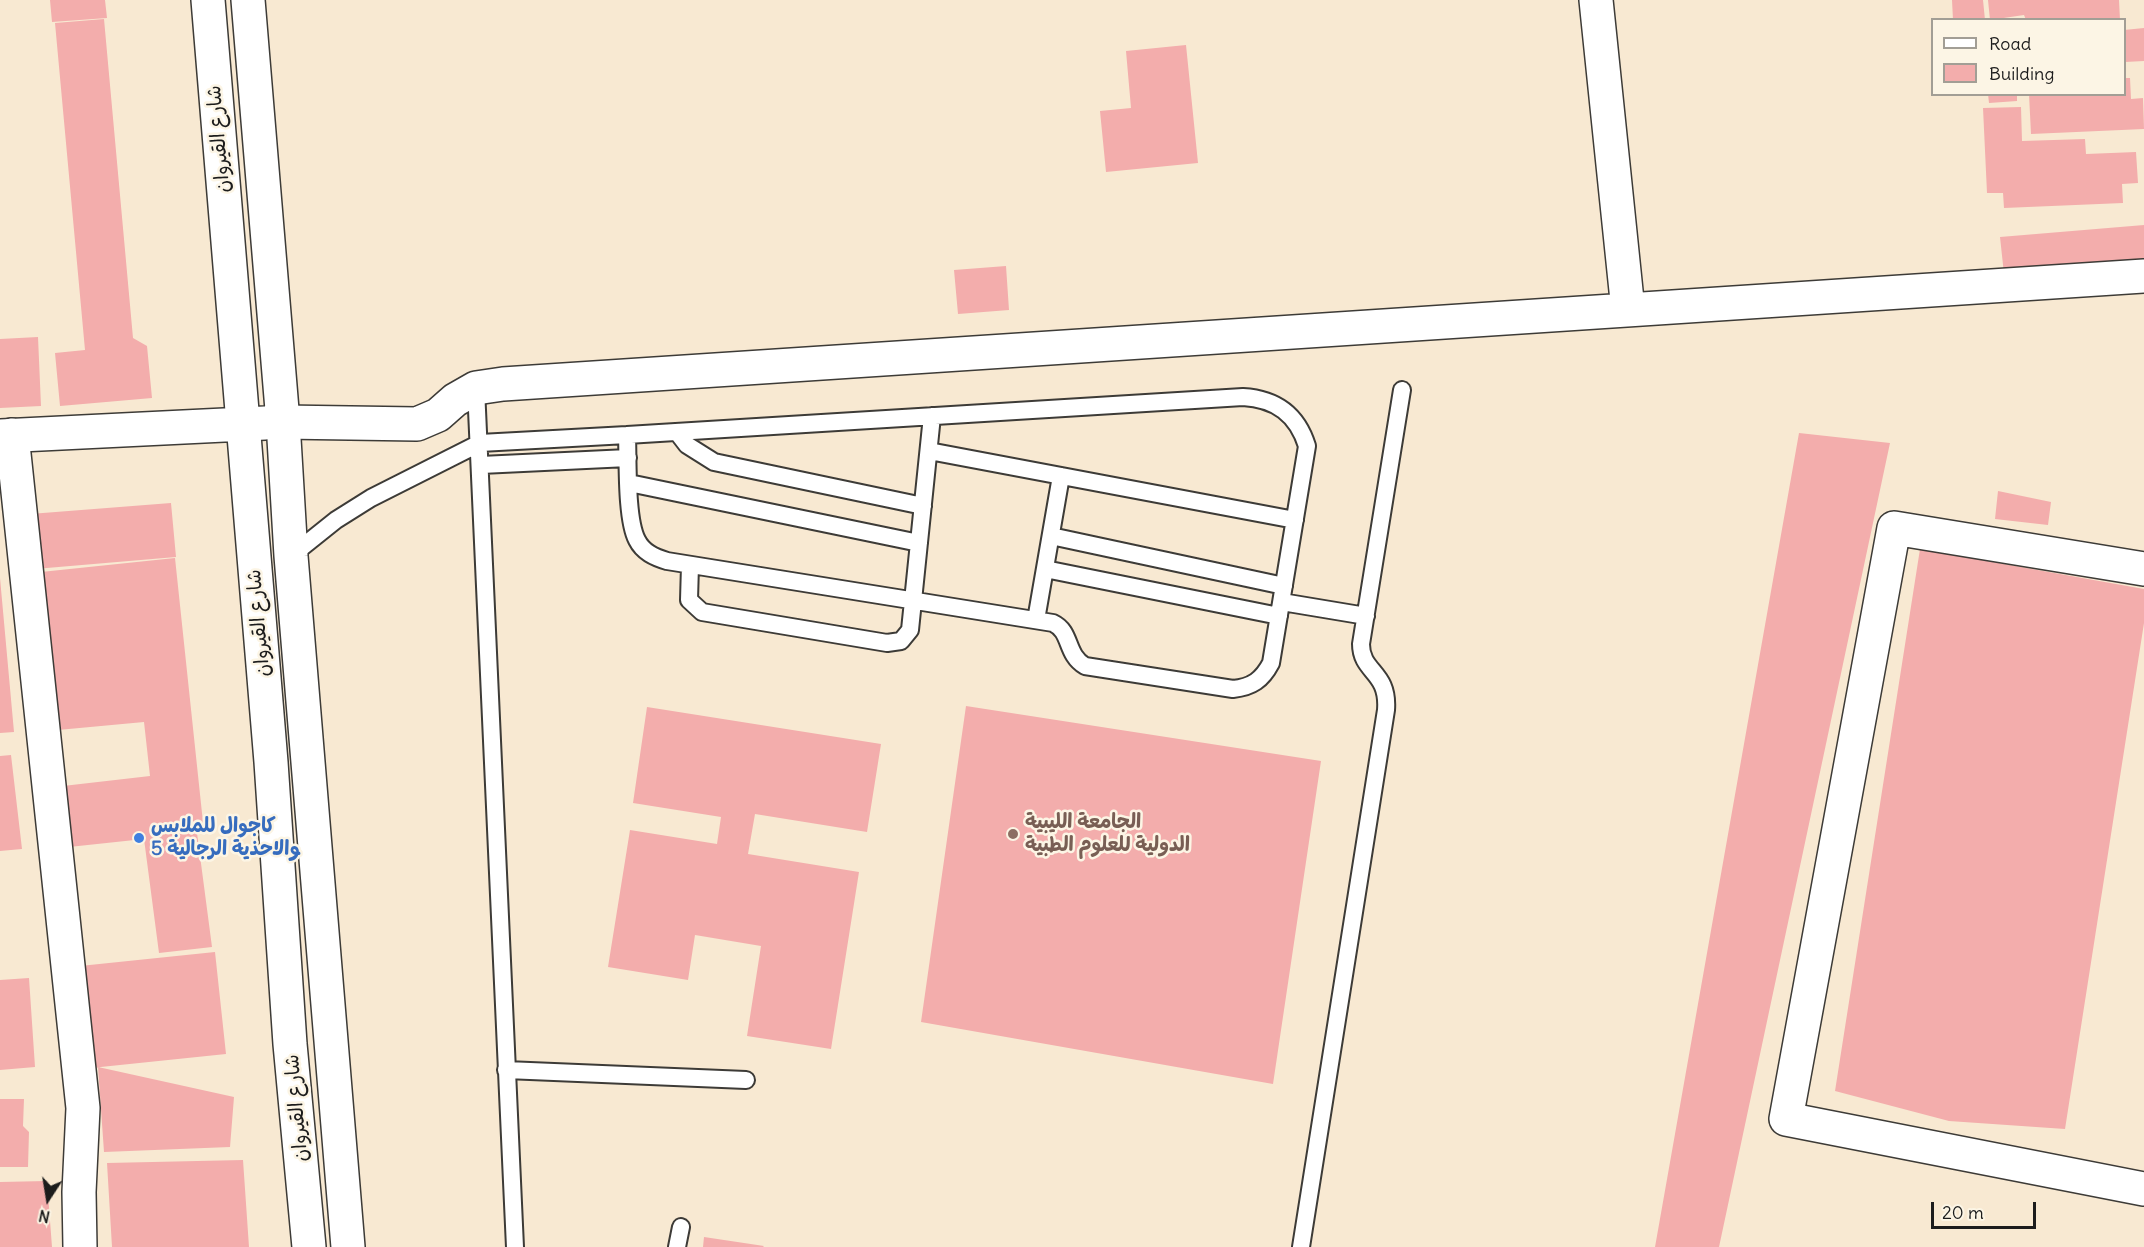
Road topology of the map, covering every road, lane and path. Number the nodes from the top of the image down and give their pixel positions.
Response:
1 (208, 0) edge
2 (248, 0) edge
3 (1596, 0) edge
4 (2144, 276) edge
5 (1628, 310) junction
6 (476, 388) junction
7 (1402, 390) dead end
8 (932, 416) junction
9 (283, 422) junction
10 (242, 424) junction
11 (677, 432) junction
12 (6, 435) edge
13 (627, 435) junction
14 (480, 442) junction
15 (928, 451) junction
16 (628, 458) junction
17 (481, 465) junction
18 (1061, 476) junction
19 (629, 483) junction
20 (923, 506) junction
21 (1295, 519) junction
22 (1051, 536) junction
23 (919, 543) junction
24 (291, 556) junction
25 (690, 565) junction
26 (1045, 569) junction
27 (2144, 569) edge
28 (914, 601) junction
29 (1282, 601) junction
30 (1366, 616) junction
31 (1036, 620) junction
32 (506, 1070) junction
33 (746, 1080) dead end
34 (2144, 1189) edge
35 (681, 1227) dead end
36 (80, 1247) edge
37 (309, 1247) edge
38 (348, 1247) edge
39 (515, 1247) edge
40 (677, 1247) edge
41 (1301, 1247) edge

1 - 10 street, شارع القيروان
2 - 9 street, شارع القيروان
3 - 5 street
4 - 5 street
5 - 6 street
6 - 9 street
6 - 14 lane
7 - 30 lane
8 - 11 lane
8 - 15 lane
8 - 21 lane
9 - 10 street
9 - 24 street, شارع القيروان
10 - 12 street
10 - 37 street, شارع القيروان
11 - 13 lane
11 - 20 lane
12 - 36 street
13 - 14 lane
13 - 16 lane
14 - 17 lane
14 - 24 lane
15 - 18 lane
15 - 20 lane
16 - 17 lane
16 - 19 lane
17 - 32 lane
18 - 21 lane
18 - 22 lane
19 - 23 lane
19 - 25 lane
20 - 23 lane
21 - 29 lane
22 - 26 lane
22 - 29 lane
23 - 28 lane
24 - 38 street, شارع القيروان
25 - 28 lane
25 - 28 lane
26 - 29 lane
26 - 31 lane
27 - 34 street
28 - 31 lane
29 - 30 lane
29 - 31 lane
30 - 41 lane
32 - 33 lane
32 - 39 lane
35 - 40 lane

